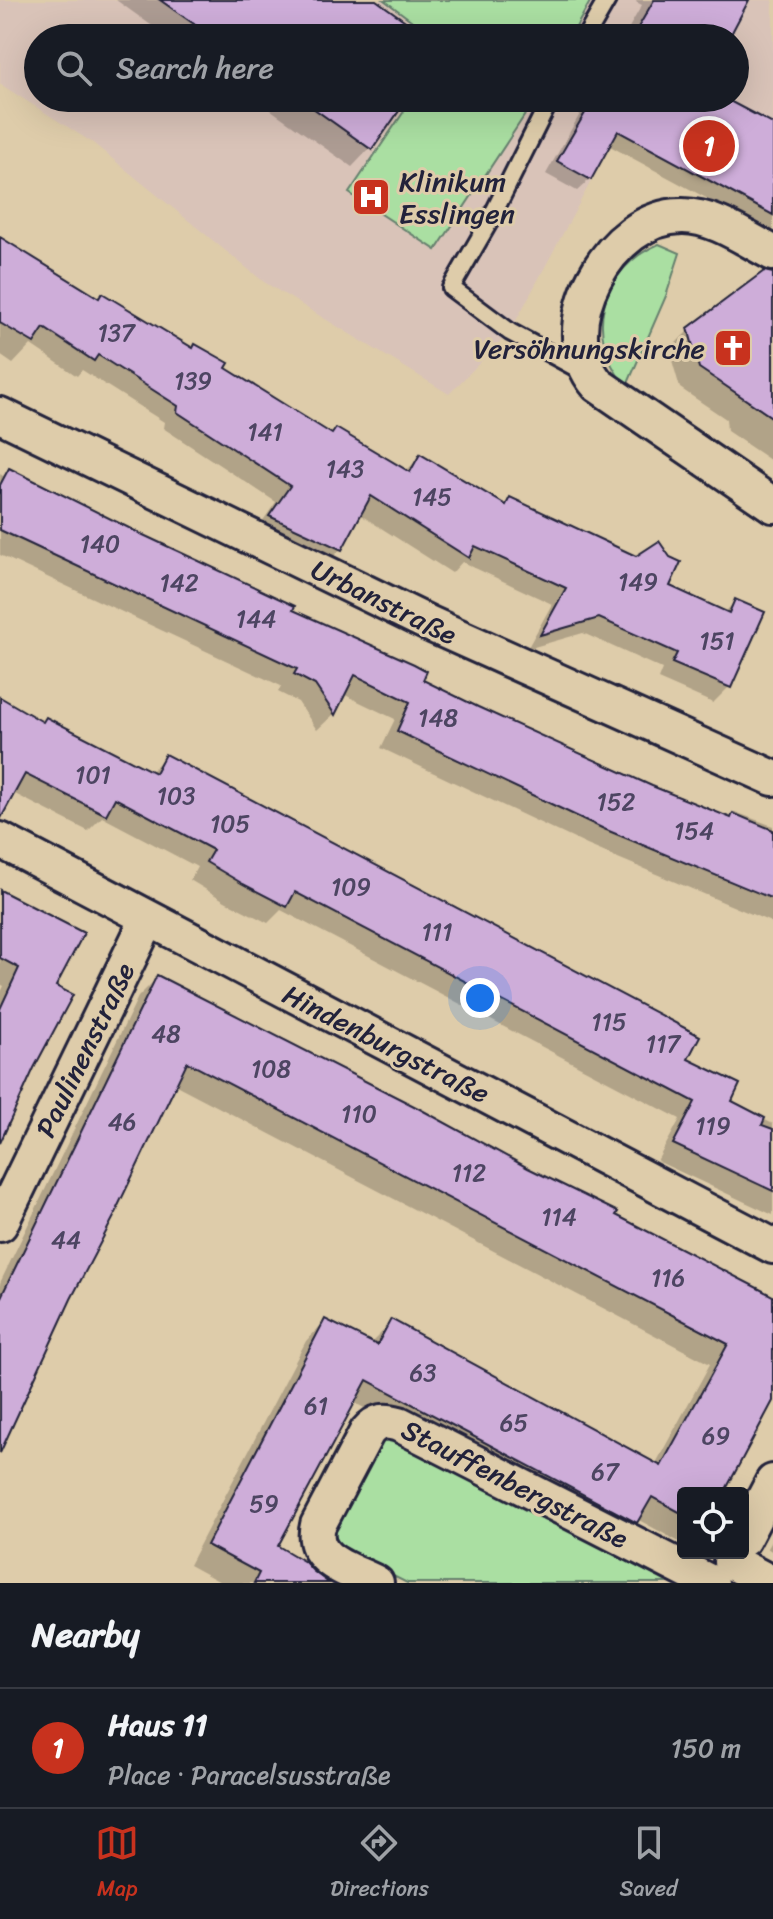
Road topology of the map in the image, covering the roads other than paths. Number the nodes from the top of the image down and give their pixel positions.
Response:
1 (607, 0) edge
2 (593, 24) edge
3 (544, 112) edge
4 (773, 253) edge
5 (587, 374) junction
6 (0, 415) edge
7 (773, 505) edge
8 (773, 778) edge
9 (0, 840) edge
10 (148, 919) junction
11 (0, 1224) edge
12 (773, 1246) edge
13 (773, 1482) edge
14 (728, 1564) edge
15 (376, 1583) edge
16 (771, 1583) edge

1 - 2 lane
3 - 5 lane
4 - 5 street
5 - 7 street
6 - 8 street, Urbanstraße
9 - 10 street, Hindenburgstraße
10 - 11 street, Paulinenstraße
10 - 12 street, Hindenburgstraße
13 - 14 street
14 - 15 street, Stauffenbergstraße
14 - 16 street

